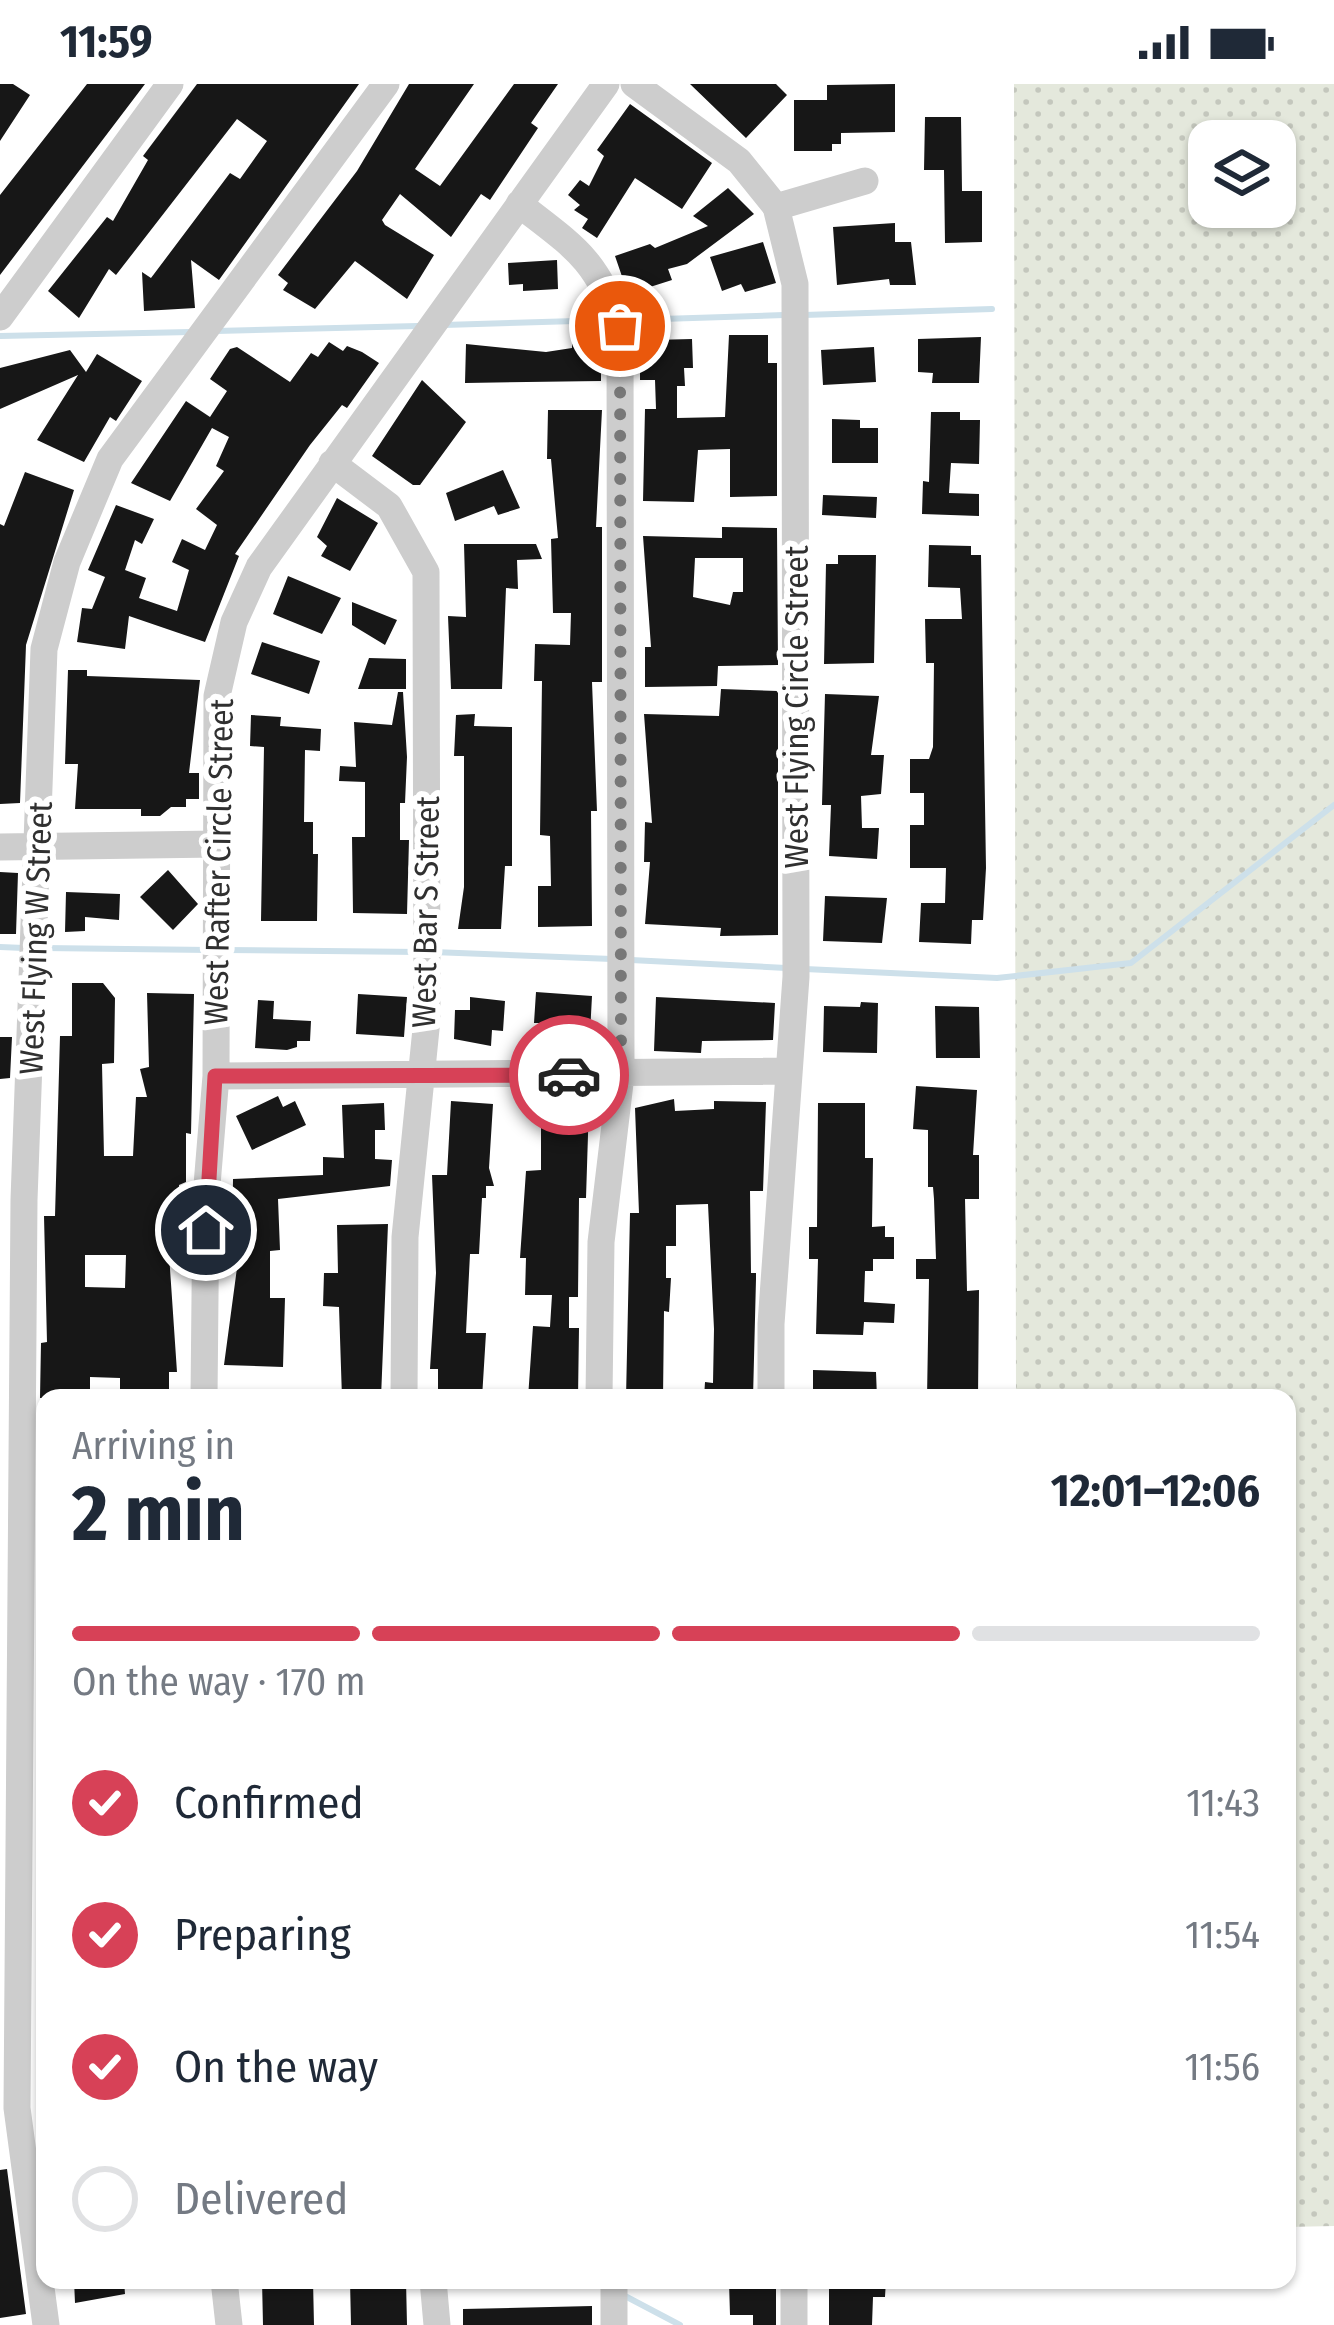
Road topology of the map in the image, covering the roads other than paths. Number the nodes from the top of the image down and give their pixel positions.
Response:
1 (170, 84) edge
2 (386, 84) edge
3 (606, 84) edge
4 (634, 84) edge
5 (865, 181) dead end
6 (519, 204) junction
7 (776, 207) junction
8 (0, 316) edge
9 (332, 463) junction
10 (218, 844) junction
11 (0, 847) edge
12 (37, 847) junction
13 (786, 1071) junction
14 (621, 1075) junction
15 (215, 1076) junction
16 (420, 1076) junction
17 (204, 1389) edge
18 (404, 1389) edge
19 (599, 1389) edge
20 (771, 1389) edge
21 (36, 2250) edge
22 (41, 2289) edge
23 (225, 2289) edge
24 (435, 2289) edge
25 (614, 2289) edge
26 (794, 2289) edge
27 (46, 2325) edge
28 (229, 2325) edge
29 (437, 2325) edge
30 (614, 2325) edge
31 (794, 2325) edge

1 - 8 street
2 - 12 street, West Flying W Street
3 - 6 street, West Rafter Circle Street
4 - 7 street, West Flying Circle Street
5 - 7 street
6 - 9 street, West Rafter Circle Street
6 - 14 street
7 - 13 street, West Flying Circle Street
9 - 10 street, West Rafter Circle Street
9 - 16 street, West Bar S Street
10 - 12 street
10 - 15 street, West Rafter Circle Street
11 - 12 street
12 - 21 street, West Flying W Street
13 - 14 street
13 - 20 street, West Flying Circle Street
14 - 16 street
14 - 19 street
15 - 16 street
15 - 17 street, West Rafter Circle Street
16 - 18 street, West Bar S Street
22 - 27 street, West Flying W Street
23 - 28 street
24 - 29 street
25 - 30 street
26 - 31 street

